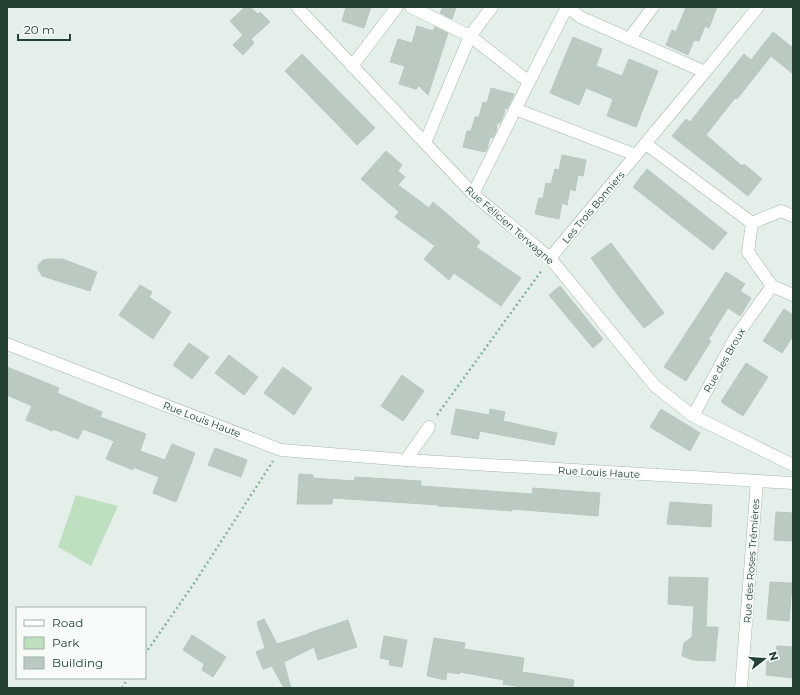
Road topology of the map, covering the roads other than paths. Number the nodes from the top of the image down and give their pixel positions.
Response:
1 (398, 7) edge
2 (411, 7) edge
3 (492, 7) edge
4 (567, 7) edge
5 (653, 7) edge
6 (757, 7) edge
7 (300, 9) edge
8 (470, 36) junction
9 (629, 39) junction
10 (352, 66) junction
11 (705, 72) junction
12 (529, 82) junction
13 (515, 109) junction
14 (425, 143) junction
15 (646, 144) junction
16 (636, 155) junction
17 (474, 194) junction
18 (793, 216) edge
19 (752, 223) junction
20 (550, 258) junction
21 (772, 286) junction
22 (793, 295) edge
23 (7, 344) edge
24 (693, 416) junction
25 (428, 427) road end
26 (406, 460) junction
27 (793, 464) edge
28 (757, 481) junction
29 (793, 482) edge
30 (741, 688) edge

1 - 10 street
2 - 8 street
3 - 8 street
4 - 9 street
4 - 12 street
5 - 9 street
6 - 11 street, Les Trois Bonniers
7 - 10 street, Rue Félicien Terwagne
8 - 12 street
8 - 14 street
9 - 11 street
10 - 14 street, Rue Félicien Terwagne
11 - 15 street, Les Trois Bonniers
12 - 13 street
13 - 16 street
13 - 17 street
14 - 17 street, Rue Félicien Terwagne
15 - 16 street, Les Trois Bonniers
15 - 19 street
16 - 20 street, Les Trois Bonniers
17 - 20 street, Rue Félicien Terwagne
18 - 19 street
19 - 21 street
20 - 24 street, Rue Félicien Terwagne
21 - 22 street
21 - 24 street, Rue des Broux
23 - 26 street, Rue Louis Haute
24 - 27 street, Rue Félicien Terwagne
25 - 26 street
26 - 28 street, Rue Louis Haute
28 - 29 street, Rue Louis Haute
28 - 30 street, Rue des Roses Trémières

